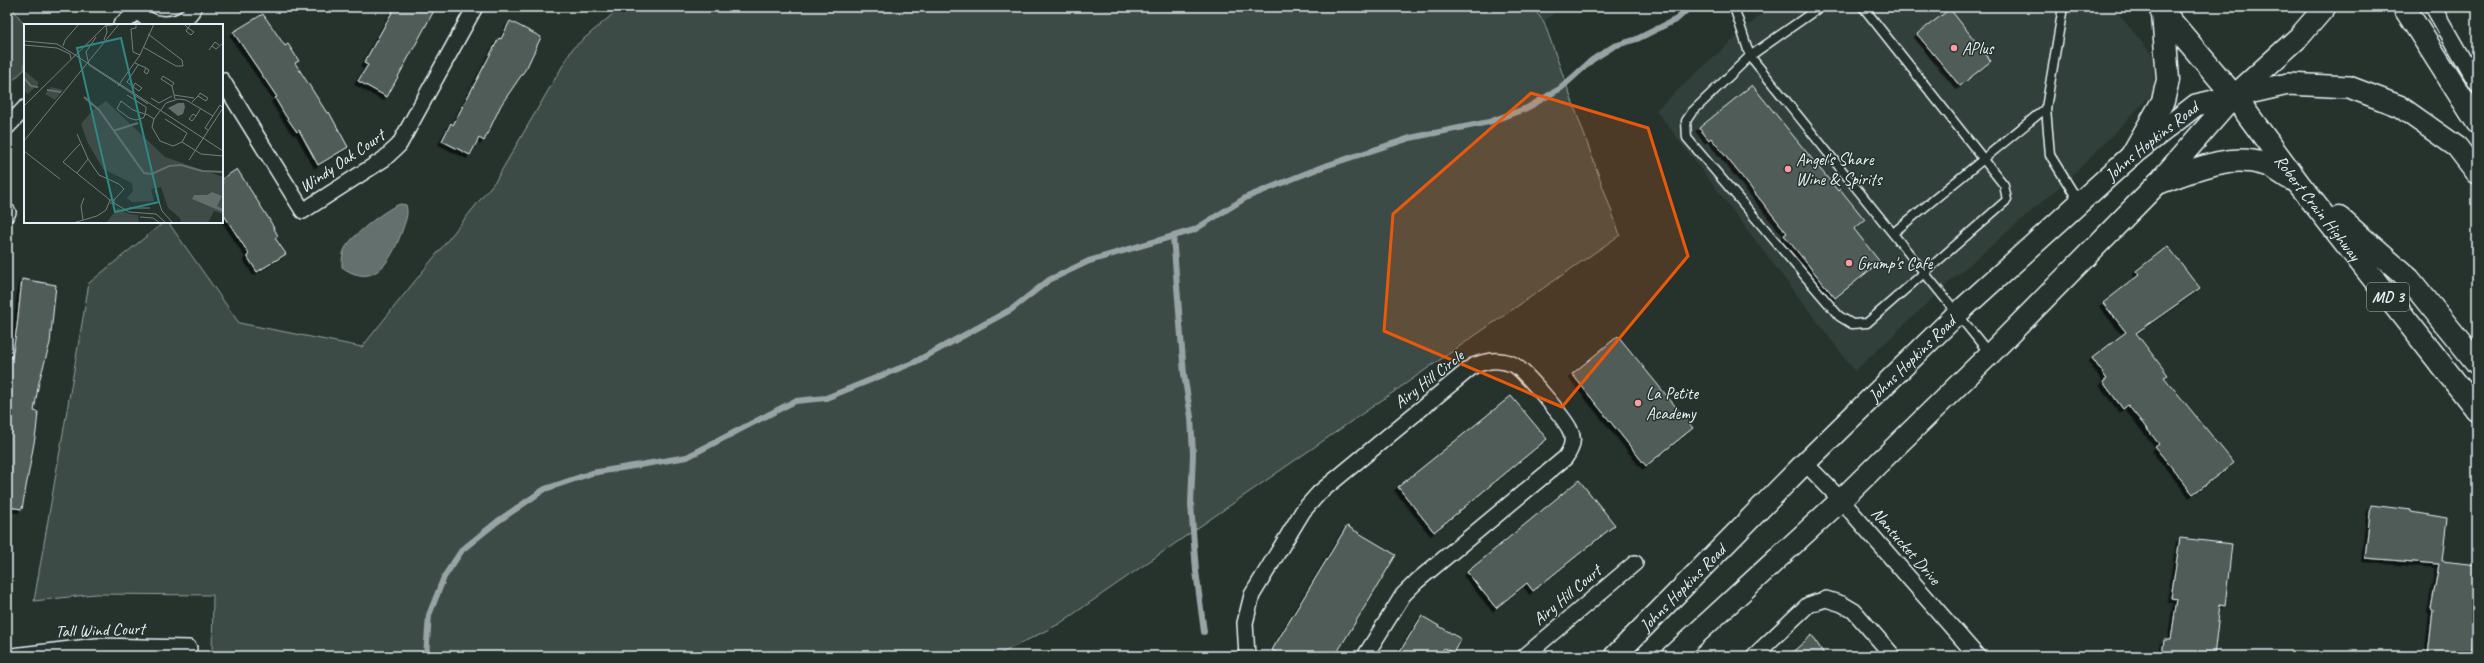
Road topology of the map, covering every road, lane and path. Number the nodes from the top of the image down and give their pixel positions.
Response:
1 (194, 7) edge
2 (475, 7) edge
3 (1734, 7) edge
4 (1820, 7) edge
5 (1863, 7) edge
6 (2063, 7) edge
7 (2325, 7) edge
8 (2404, 7) edge
9 (2433, 7) edge
10 (137, 9) edge
11 (2161, 10) edge
12 (186, 22) edge
13 (122, 24) edge
14 (1750, 56) junction
15 (223, 82) edge
16 (2477, 84) edge
17 (2234, 96) junction
18 (2046, 108) junction
19 (24, 109) edge
20 (2477, 122) edge
21 (7, 127) edge
22 (2132, 155) junction
23 (1983, 159) junction
24 (2477, 172) edge
25 (2158, 182) junction
26 (2299, 184) junction
27 (2080, 203) junction
28 (1893, 233) junction
29 (1924, 271) junction
30 (1958, 313) junction
31 (1990, 354) junction
32 (2477, 363) edge
33 (2477, 410) edge
34 (1805, 463) junction
35 (1841, 500) junction
36 (1635, 563) dead end
37 (189, 648) dead end
38 (12, 656) edge
39 (1247, 656) edge
40 (1365, 656) edge
41 (1525, 656) edge
42 (1615, 656) edge
43 (1672, 656) edge
44 (1754, 656) edge
45 (1893, 656) edge
46 (1976, 656) edge

1 - 12 street
2 - 15 street, Windy Oak Court
3 - 14 lane
4 - 14 lane
5 - 23 lane
6 - 18 lane
7 - 17 street, Johns Hopkins Road
8 - 20 highway
9 - 16 street
10 - 12 street
10 - 13 street
11 - 17 highway, Robert Crain Highway / MD 3
11 - 22 highway
14 - 28 lane
14 - 29 lane
17 - 22 street, Johns Hopkins Road
17 - 24 street, Johns Hopkins Road
17 - 25 street, Johns Hopkins Road
17 - 26 highway, Robert Crain Highway / MD 3
18 - 23 lane
18 - 27 lane
19 - 21 street
22 - 27 street, Johns Hopkins Road
23 - 28 lane
23 - 29 lane
25 - 26 highway
25 - 31 street, Johns Hopkins Road
26 - 32 highway
26 - 33 highway, Robert Crain Highway / MD 3
27 - 30 street, Johns Hopkins Road
28 - 29 lane
29 - 30 lane
30 - 31 lane
30 - 34 street, Johns Hopkins Road
31 - 35 street, Johns Hopkins Road
34 - 35 street, Nantucket Drive
34 - 42 street, Johns Hopkins Road
35 - 43 street, Johns Hopkins Road
35 - 46 street, Nantucket Drive
36 - 41 street, Airy Hill Court
37 - 38 street, Tall Wind Court
39 - 40 street, Airy Hill Circle
44 - 45 street

